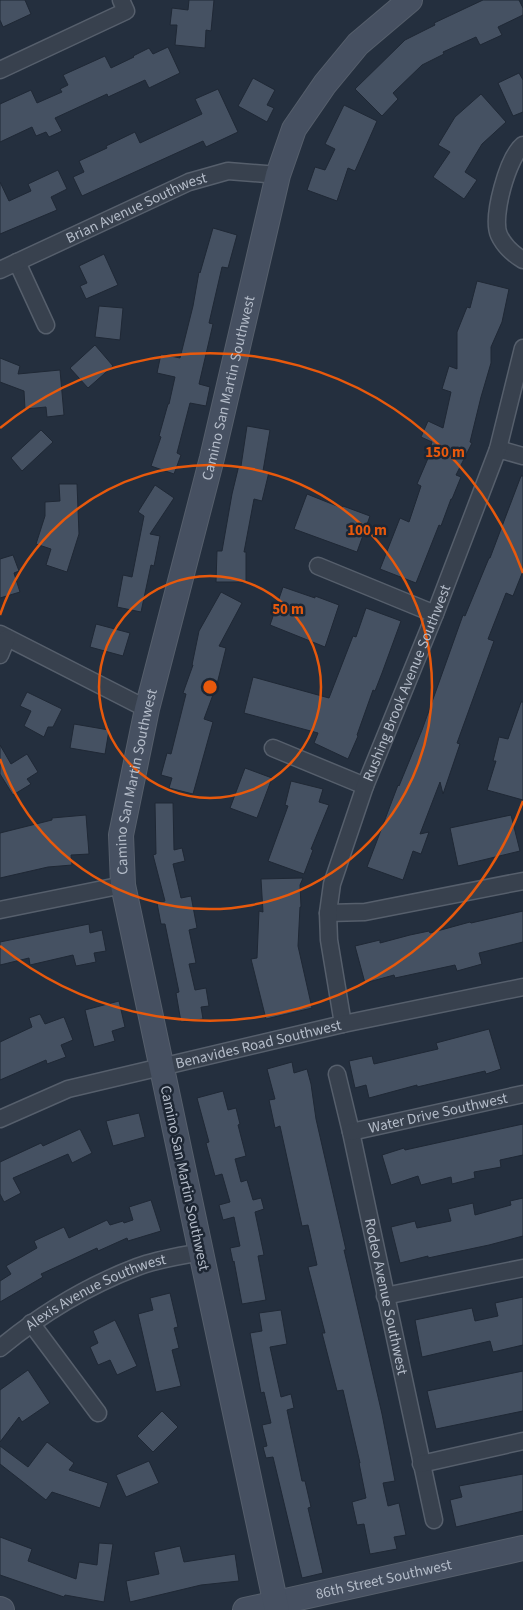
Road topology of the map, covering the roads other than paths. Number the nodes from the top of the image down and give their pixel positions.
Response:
1 (410, 0) edge
2 (124, 6) edge
3 (0, 70) edge
4 (523, 145) edge
5 (278, 175) junction
6 (523, 260) edge
7 (17, 262) junction
8 (0, 270) edge
9 (46, 326) dead end
10 (523, 348) edge
11 (498, 449) junction
12 (523, 456) edge
13 (318, 566) dead end
14 (435, 614) junction
15 (3, 636) edge
16 (0, 655) edge
17 (147, 709) junction
18 (272, 748) dead end
19 (365, 786) junction
20 (523, 881) edge
21 (123, 885) junction
22 (0, 910) edge
23 (328, 913) junction
24 (523, 987) edge
25 (344, 1024) junction
26 (162, 1066) junction
27 (337, 1074) dead end
28 (523, 1094) edge
29 (0, 1119) edge
30 (351, 1132) junction
31 (201, 1252) junction
32 (523, 1268) edge
33 (386, 1296) junction
34 (31, 1323) junction
35 (0, 1348) edge
36 (98, 1413) dead end
37 (523, 1441) edge
38 (421, 1464) junction
39 (434, 1520) dead end
40 (523, 1548) edge
41 (276, 1607) edge
42 (245, 1610) edge

1 - 5 street, Camino San Martin Southwest
2 - 3 street
4 - 6 street
5 - 7 street, Brian Avenue Southwest
5 - 17 street, Camino San Martin Southwest
7 - 8 street, Brian Avenue Southwest
7 - 9 street
10 - 11 street, Rushing Brook Avenue Southwest
11 - 12 street
11 - 14 street, Rushing Brook Avenue Southwest
13 - 14 street
14 - 19 street, Rushing Brook Avenue Southwest
15 - 16 street
15 - 17 street
17 - 21 street, Camino San Martin Southwest
18 - 19 street
19 - 23 street, Rushing Brook Avenue Southwest
20 - 23 street
21 - 22 street
21 - 26 street, Camino San Martin Southwest
23 - 25 street, Rushing Brook Avenue Southwest
24 - 25 street, Benavides Road Southwest
25 - 26 street, Benavides Road Southwest
26 - 29 street, Benavides Road Southwest
26 - 31 street, Camino San Martin Southwest
27 - 30 street, Rodeo Avenue Southwest
28 - 30 street, Water Drive Southwest
30 - 33 street, Rodeo Avenue Southwest
31 - 34 street, Alexis Avenue Southwest
31 - 41 street, Camino San Martin Southwest
32 - 33 street
33 - 38 street, Rodeo Avenue Southwest
34 - 35 street, Alexis Avenue Southwest
34 - 36 street
37 - 38 street
38 - 39 street, Rodeo Avenue Southwest
40 - 41 street, 86th Street Southwest
41 - 42 street, 86th Street Southwest

